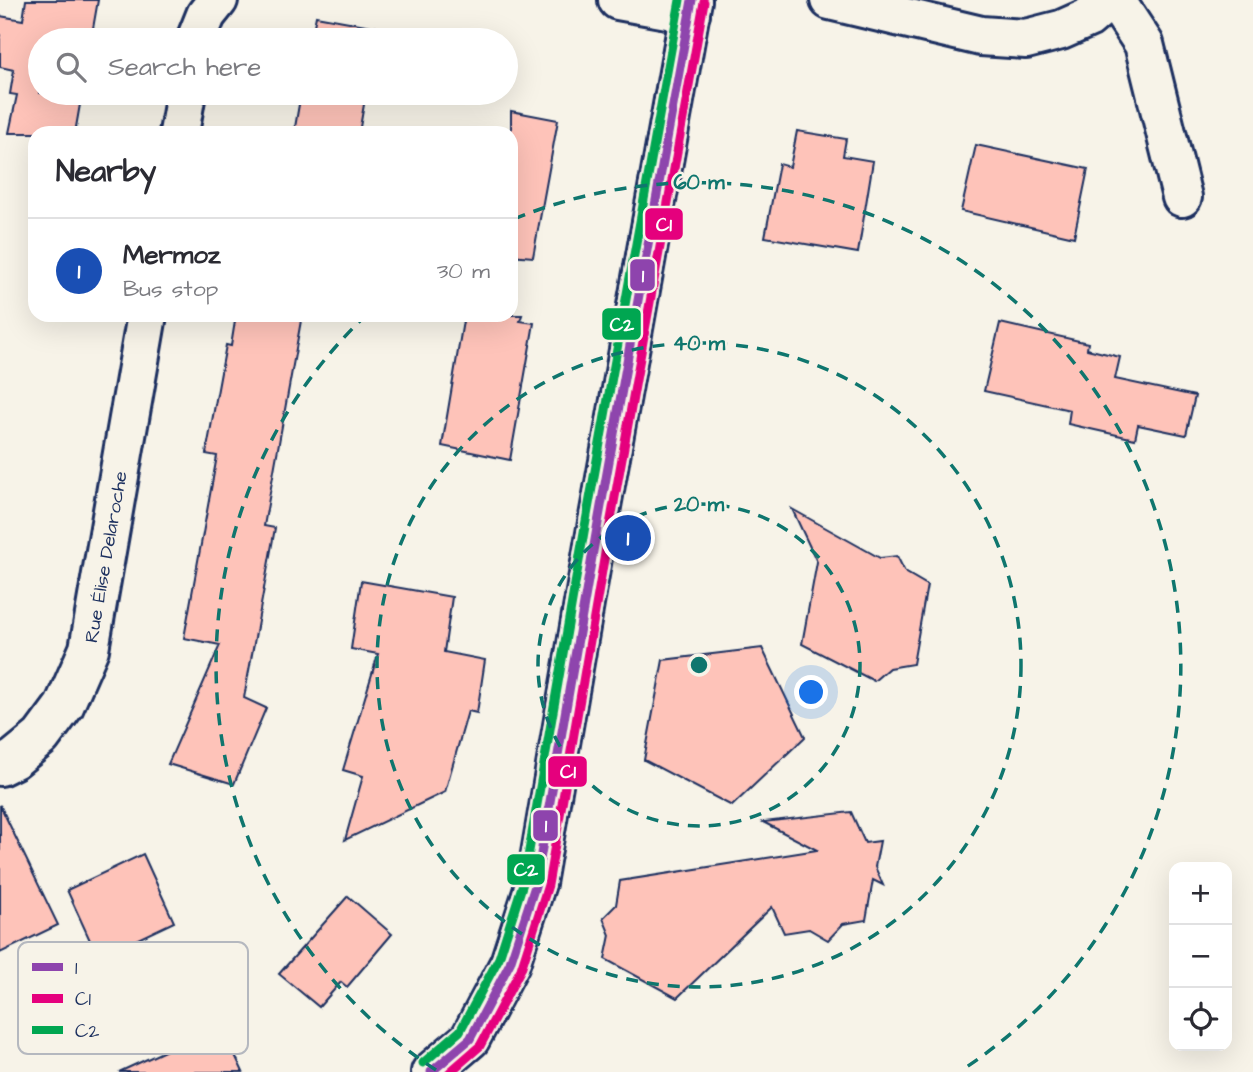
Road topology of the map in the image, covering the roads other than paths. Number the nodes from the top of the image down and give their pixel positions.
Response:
1 (218, 0) edge
2 (618, 0) edge
3 (830, 0) edge
4 (1109, 0) edge
5 (1115, 0) edge
6 (691, 7) edge
7 (201, 28) edge
8 (184, 105) edge
9 (180, 126) edge
10 (1182, 197) dead end
11 (146, 322) edge
12 (0, 766) edge
13 (431, 1072) edge

1 - 7 street
2 - 6 street
3 - 4 street
5 - 10 street
6 - 13 street
8 - 9 street
11 - 12 street, Rue Élise Delaroche

